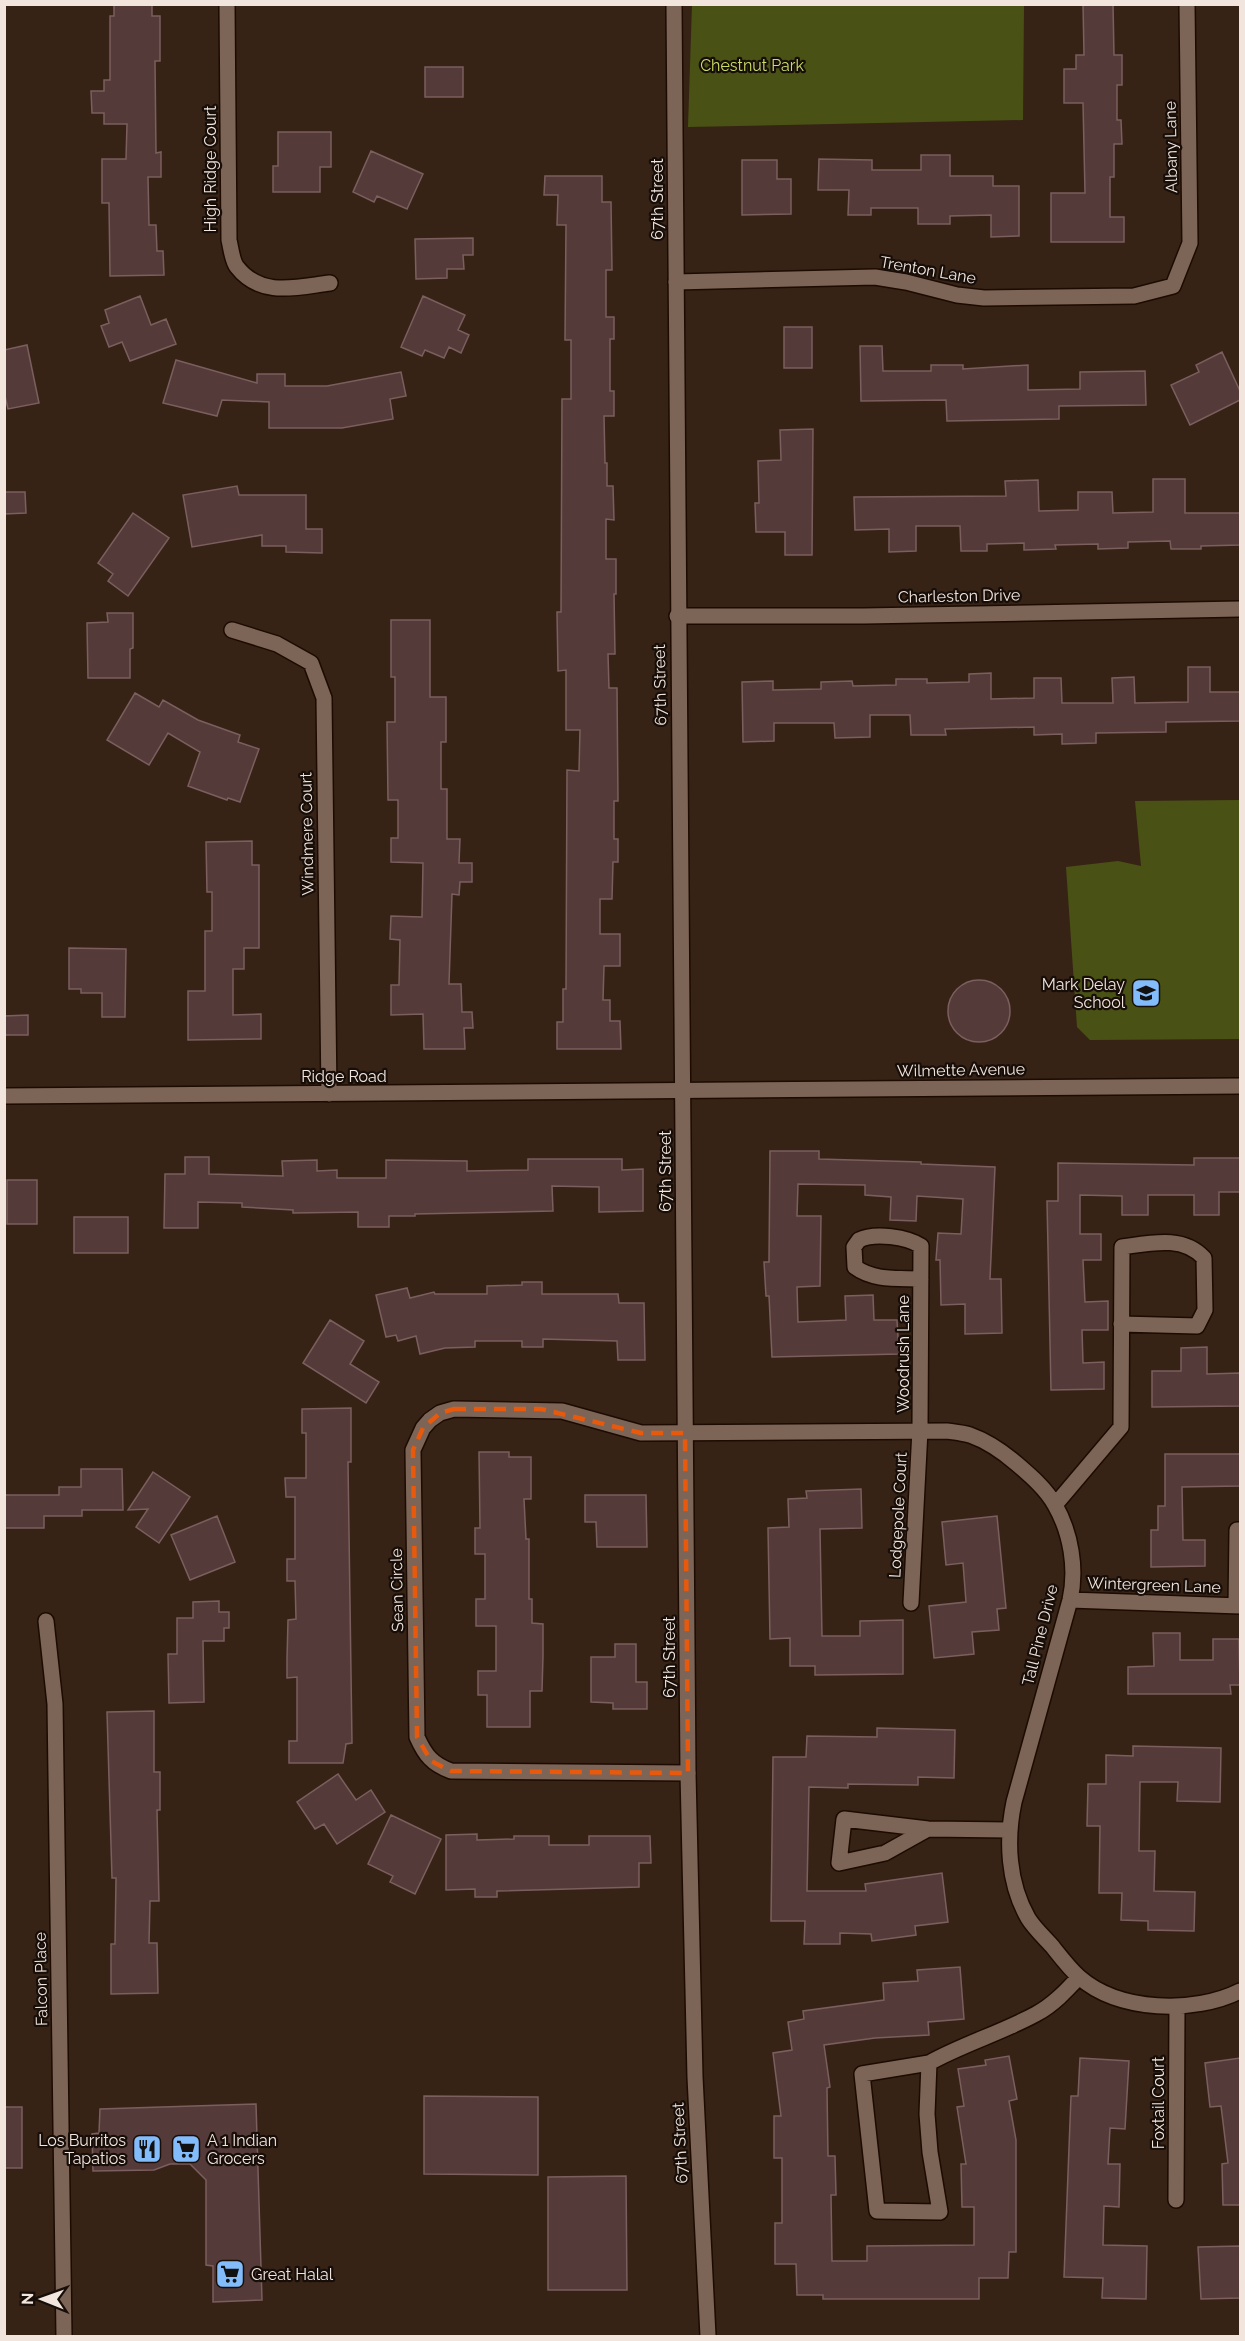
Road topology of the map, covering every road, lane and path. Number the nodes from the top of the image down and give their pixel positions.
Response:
1 (227, 4) edge
2 (674, 4) edge
3 (1187, 4) edge
4 (676, 282) junction
5 (330, 283) dead end
6 (1173, 286) joint
7 (1240, 609) edge
8 (677, 616) junction
9 (232, 630) dead end
10 (1240, 1086) edge
11 (683, 1092) junction
12 (329, 1094) junction
13 (4, 1096) edge
14 (921, 1279) junction
15 (1121, 1324) junction
16 (920, 1430) junction
17 (685, 1433) junction
18 (1055, 1504) junction
19 (1240, 1530) edge
20 (1070, 1600) junction
21 (911, 1603) dead end
22 (1238, 1606) edge
23 (46, 1621) dead end
24 (688, 1773) junction
25 (928, 1829) junction
26 (1008, 1830) junction
27 (1079, 1977) junction
28 (1240, 1991) edge
29 (1177, 2007) junction
30 (929, 2063) junction
31 (1176, 2199) dead end
32 (64, 2337) edge
33 (708, 2337) edge

1 - 5 street, High Ridge Court
2 - 4 street, 67th Street
3 - 6 street, Albany Lane
4 - 6 street, Trenton Lane
4 - 8 street, 67th Street
7 - 8 street, Charleston Drive
8 - 11 street, 67th Street
9 - 12 street, Windmere Court
10 - 11 street, Wilmette Avenue
11 - 12 street, Ridge Road
11 - 17 street, 67th Street
12 - 13 street, Ridge Road
14 - 14 street, Woodrush Lane
14 - 16 street, Woodrush Lane
15 - 15 street
15 - 18 street
16 - 17 street, Tall Pine Drive
16 - 18 street, Tall Pine Drive
16 - 21 street, Lodgepole Court
17 - 24 street, 67th Street
17 - 24 street, Sean Circle
18 - 20 street, Tall Pine Drive
19 - 22 street, Wintergreen Lane
20 - 22 street, Wintergreen Lane
20 - 26 street, Tall Pine Drive
23 - 32 street, Falcon Place
24 - 33 street, 67th Street
25 - 25 street
25 - 26 street
26 - 27 street, Tall Pine Drive
27 - 29 street, Tall Pine Drive
27 - 30 street
28 - 29 street, Tall Pine Drive
29 - 31 street, Foxtail Court
30 - 30 street

